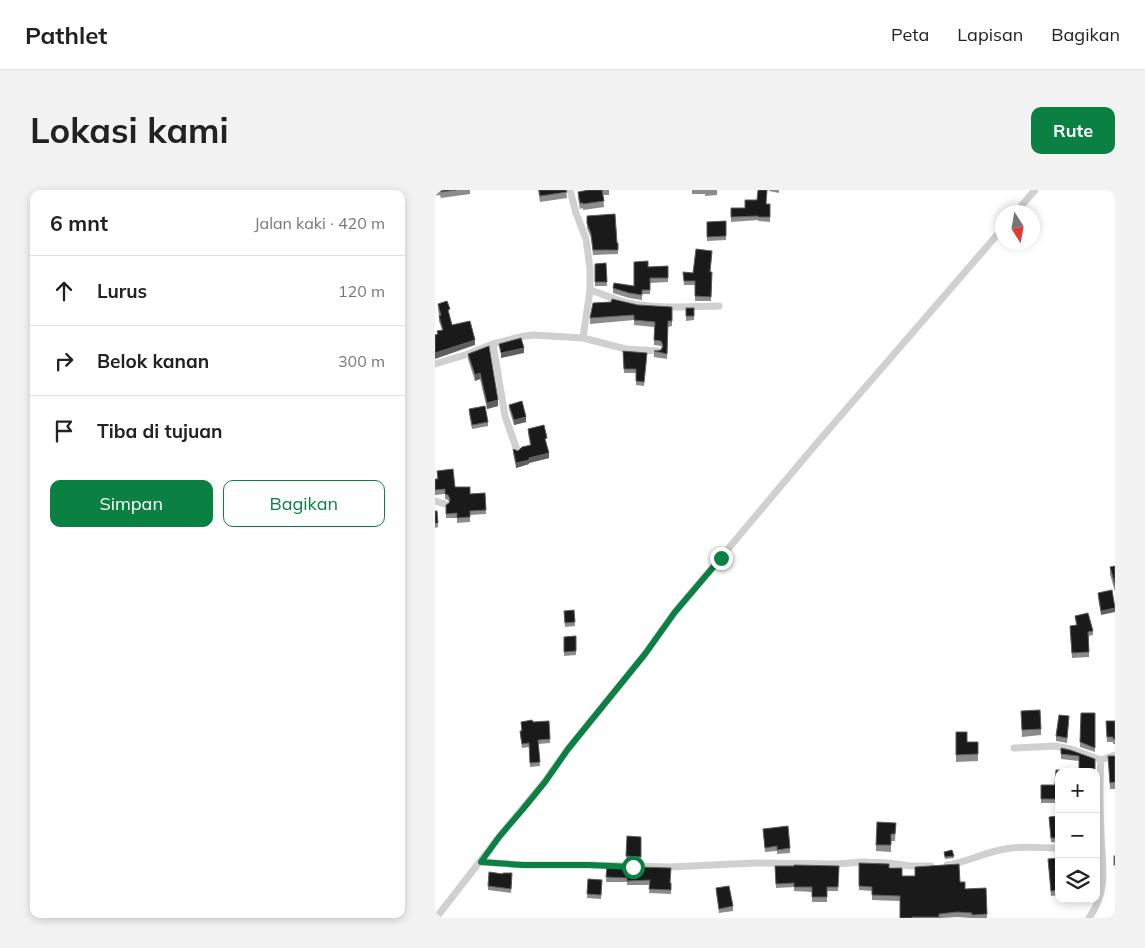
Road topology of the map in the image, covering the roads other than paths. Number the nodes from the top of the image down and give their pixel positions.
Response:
1 (570, 190) edge
2 (1035, 190) edge
3 (1022, 205) edge
4 (995, 237) edge
5 (591, 290) junction
6 (719, 306) dead end
7 (583, 338) junction
8 (493, 344) junction
9 (658, 351) edge
10 (435, 364) edge
11 (517, 450) edge
12 (435, 500) edge
13 (445, 504) edge
14 (1014, 748) dead end
15 (1115, 755) edge
16 (1101, 760) junction
17 (1100, 813) edge
18 (1055, 848) edge
19 (1100, 850) edge
20 (481, 862) junction
21 (436, 918) edge
22 (1089, 918) edge

1 - 5 street
2 - 3 street
4 - 20 street
5 - 6 street
5 - 7 street
7 - 8 street
7 - 9 street
8 - 10 street
8 - 11 street
12 - 13 street
14 - 16 street
15 - 16 street
16 - 17 street
18 - 20 street
19 - 22 street
20 - 21 street

